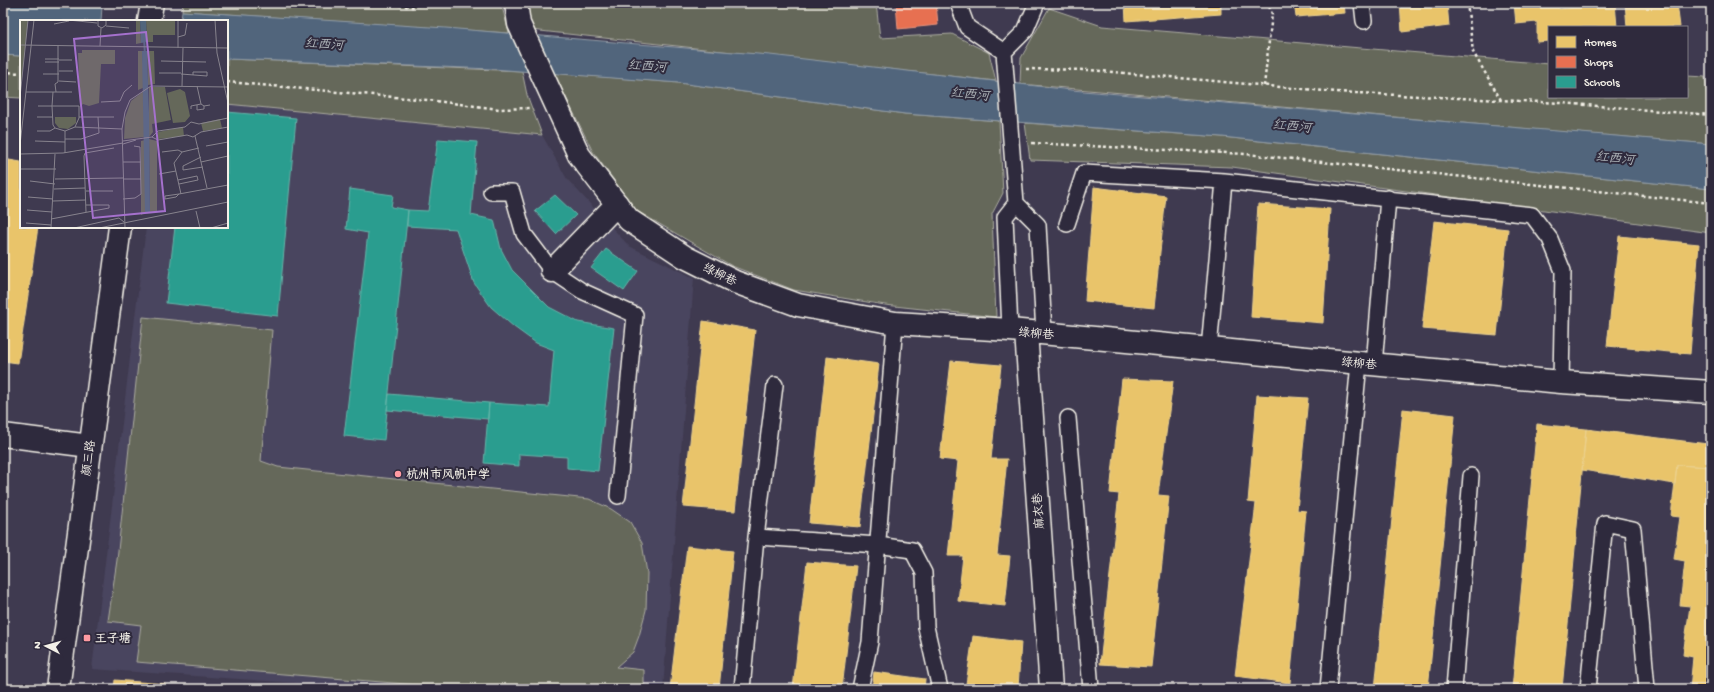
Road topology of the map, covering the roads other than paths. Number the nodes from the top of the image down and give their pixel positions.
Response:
1 (958, 3) edge
2 (1037, 3) edge
3 (1362, 3) edge
4 (517, 14) edge
5 (1364, 21) dead end
6 (1004, 52) junction
7 (1224, 181) junction
8 (491, 192) dead end
9 (1388, 198) junction
10 (1016, 202) junction
11 (617, 204) junction
12 (1067, 224) dead end
13 (120, 228) edge
14 (552, 271) junction
15 (895, 323) junction
16 (1027, 332) junction
17 (1209, 349) junction
18 (1366, 364) junction
19 (1561, 382) junction
20 (776, 385) dead end
21 (1711, 392) edge
22 (1068, 418) dead end
23 (3, 435) edge
24 (90, 446) junction
25 (1471, 476) dead end
26 (618, 496) dead end
27 (756, 537) junction
28 (878, 545) junction
29 (58, 689) edge
30 (742, 689) edge
31 (860, 689) edge
32 (940, 689) edge
33 (1050, 689) edge
34 (1092, 689) edge
35 (1328, 689) edge
36 (1454, 689) edge
37 (1588, 689) edge
38 (1647, 689) edge

1 - 6 lane
2 - 6 lane
3 - 5 lane
4 - 11 street, 绿柳巷
6 - 10 lane
7 - 9 lane
7 - 12 lane
7 - 17 lane
8 - 14 lane
9 - 18 lane
9 - 19 lane
10 - 16 lane
10 - 16 lane
11 - 14 street
11 - 15 street, 绿柳巷
13 - 24 street, 颜三路
14 - 26 lane
15 - 16 street, 绿柳巷
15 - 28 lane
16 - 17 street, 绿柳巷
16 - 33 street, 麻衣巷
17 - 18 street, 绿柳巷
18 - 19 street, 绿柳巷
18 - 35 lane
19 - 21 street, 绿柳巷
20 - 27 lane
22 - 34 lane
23 - 24 street
24 - 29 street, 颜三路
25 - 36 lane
27 - 28 lane
27 - 30 lane
28 - 31 lane
28 - 32 lane
37 - 38 lane

